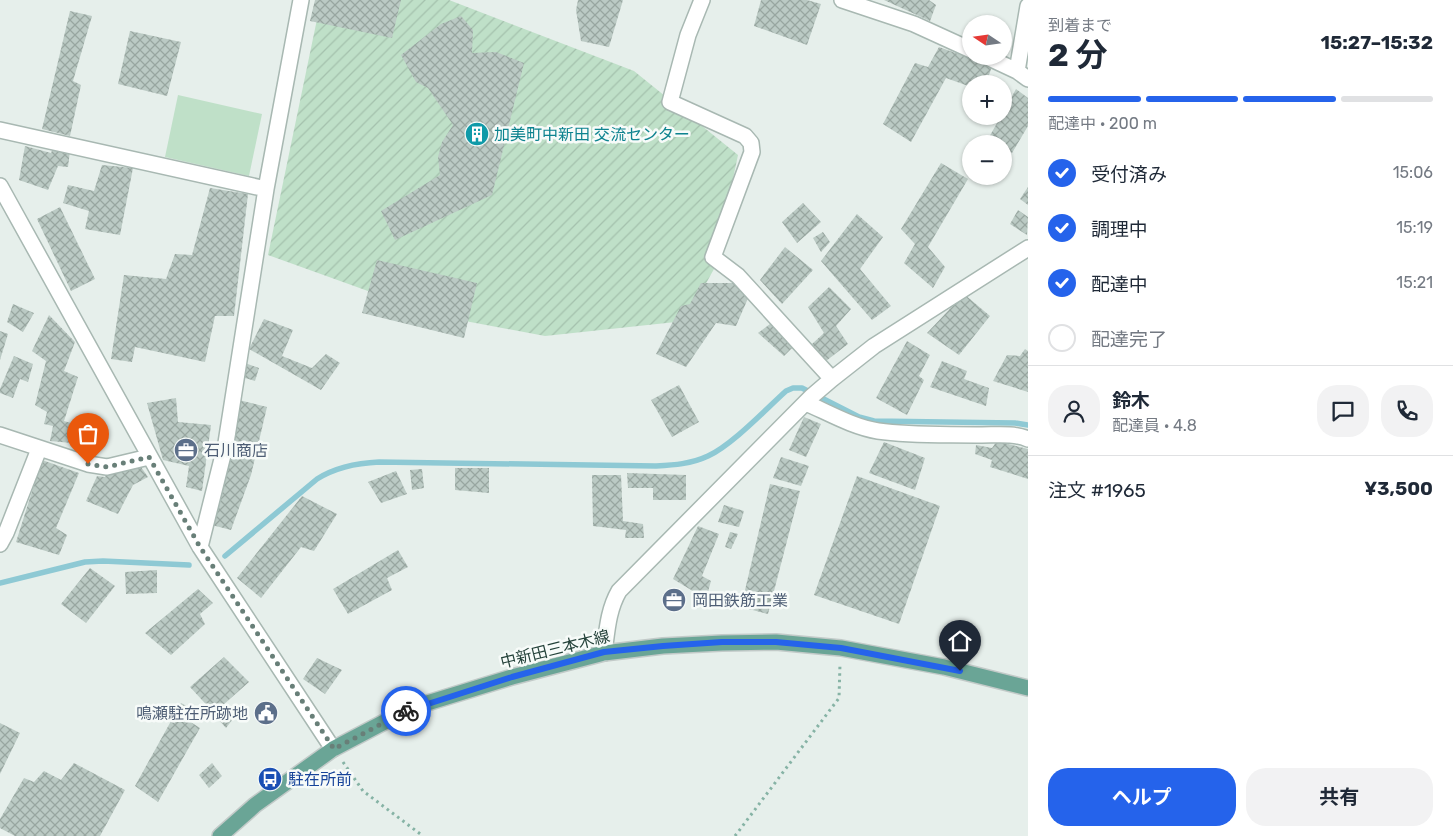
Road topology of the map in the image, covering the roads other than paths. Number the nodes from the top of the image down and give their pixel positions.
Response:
1 (301, 0) edge
2 (702, 0) edge
3 (842, 0) edge
4 (1028, 6) edge
5 (962, 46) edge
6 (1003, 65) edge
7 (1023, 75) edge
8 (0, 130) edge
9 (0, 186) edge
10 (266, 189) junction
11 (1028, 248) edge
12 (832, 379) junction
13 (812, 396) junction
14 (0, 436) edge
15 (1028, 439) edge
16 (39, 449) junction
17 (149, 457) junction
18 (0, 544) edge
19 (200, 547) junction
20 (604, 652) junction
21 (1028, 688) edge
22 (334, 749) junction
23 (220, 836) edge

1 - 10 street
2 - 12 street
3 - 5 street
4 - 7 street
6 - 7 street
8 - 10 street
9 - 17 street
10 - 19 street
11 - 12 street
12 - 13 street
13 - 15 street
13 - 20 street
14 - 16 street
16 - 17 street
16 - 18 street
17 - 19 street
19 - 22 street
20 - 21 main road, 中新田三本木線
20 - 22 main road, 中新田三本木線
22 - 23 main road, 中新田三本木線

